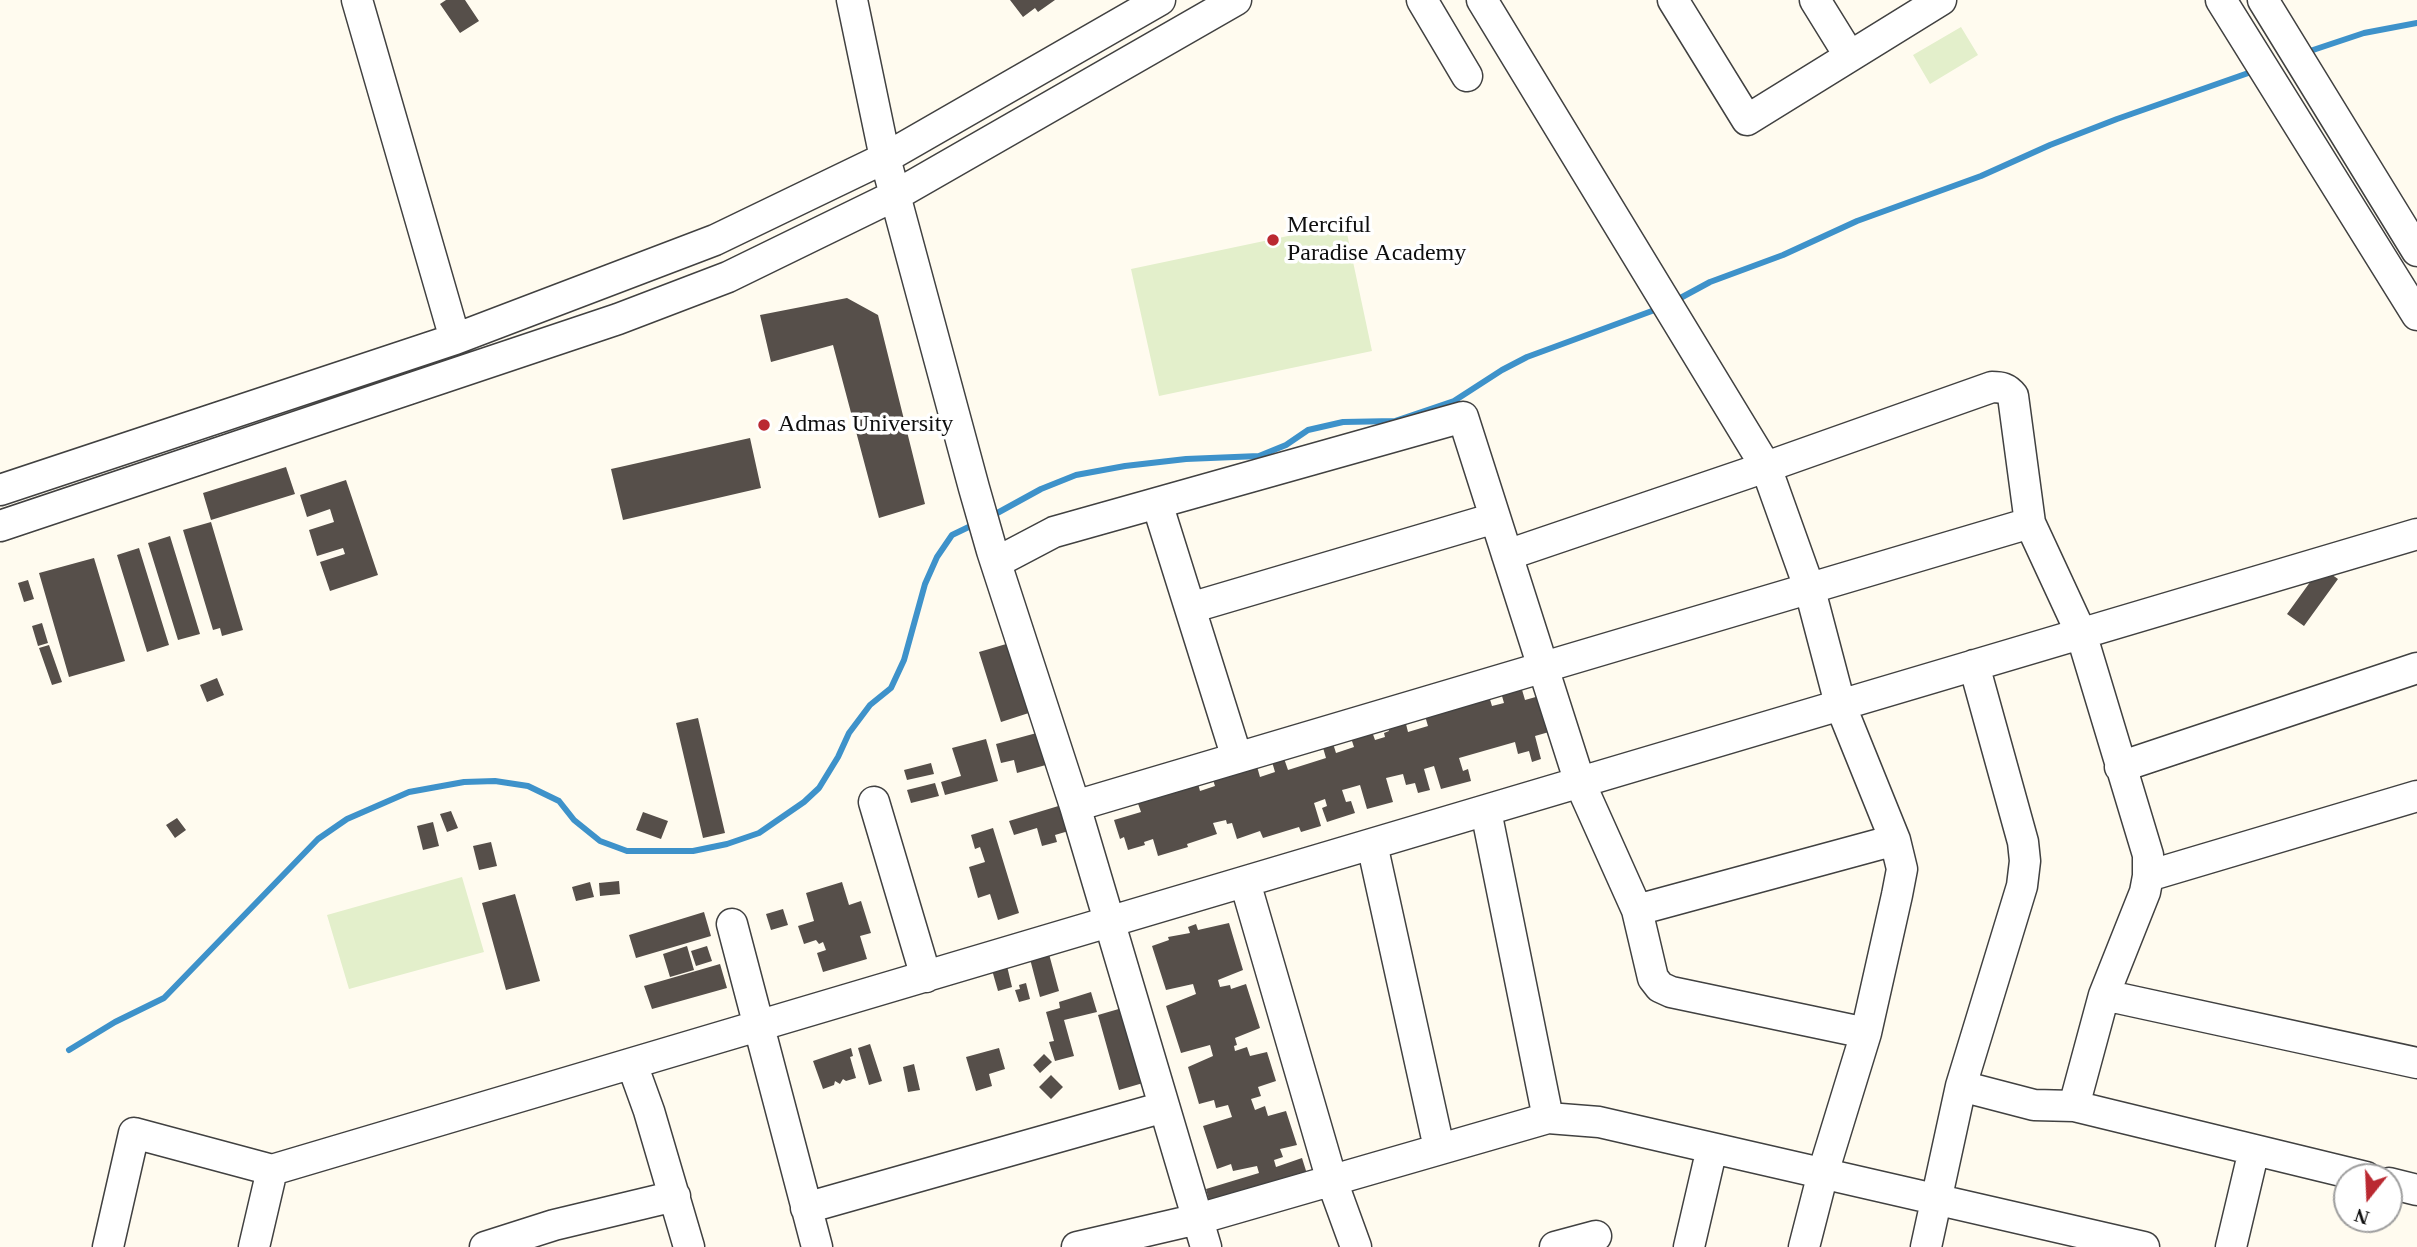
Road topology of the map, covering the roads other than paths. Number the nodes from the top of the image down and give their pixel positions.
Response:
1 (357, 0) edge
2 (852, 0) edge
3 (1160, 0) edge
4 (1236, 0) edge
5 (1422, 0) edge
6 (1482, 0) edge
7 (1673, 0) edge
8 (1815, 0) edge
9 (1941, 0) edge
10 (2221, 0) edge
11 (1200, 9) edge
12 (2270, 10) edge
13 (1849, 55) junction
14 (1467, 76) dead end
15 (885, 158) junction
16 (896, 195) junction
17 (2417, 251) edge
18 (2417, 315) edge
19 (455, 339) junction
20 (1766, 467) junction
21 (0, 490) edge
22 (1157, 503) junction
23 (1495, 518) junction
24 (2030, 523) junction
25 (0, 526) edge
26 (2417, 534) edge
27 (1507, 555) junction
28 (995, 556) junction
29 (1810, 590) junction
30 (1190, 608) junction
31 (2081, 633) junction
32 (1974, 665) junction
33 (2417, 668) edge
34 (1544, 669) junction
35 (1840, 704) junction
36 (1237, 758) junction
37 (2120, 767) junction
38 (1580, 783) junction
39 (2417, 796) edge
40 (874, 802) dead end
41 (1076, 806) junction
42 (1486, 811) junction
43 (1895, 840) junction
44 (1372, 844) junction
45 (2148, 876) junction
46 (1245, 882) junction
47 (1637, 910) junction
48 (1110, 923) junction
49 (732, 924) dead end
50 (926, 977) junction
51 (2104, 995) junction
52 (759, 1026) junction
53 (1866, 1033) junction
54 (632, 1063) junction
55 (2417, 1063) edge
56 (1961, 1086) junction
57 (1164, 1107) junction
58 (2074, 1107) junction
59 (1548, 1118) junction
60 (1439, 1148) junction
61 (1712, 1148) junction
62 (2255, 1150) junction
63 (2333, 1169) edge
64 (272, 1170) junction
65 (1822, 1173) junction
66 (1332, 1181) junction
67 (675, 1196) junction
68 (1937, 1199) junction
69 (806, 1208) junction
70 (1198, 1219) junction
71 (556, 1236) edge
72 (1596, 1236) dead end
73 (2050, 1236) edge
74 (108, 1247) edge
75 (254, 1247) edge
76 (485, 1247) edge
77 (689, 1247) edge
78 (817, 1247) edge
79 (1077, 1247) edge
80 (1206, 1247) edge
81 (1356, 1247) edge
82 (1555, 1247) edge
83 (1689, 1247) edge
84 (1804, 1247) edge
85 (1926, 1247) edge
86 (2144, 1247) edge
87 (2231, 1247) edge

1 - 19 street
2 - 15 street
3 - 15 street
4 - 11 street
5 - 14 street
6 - 20 street
7 - 13 street
8 - 13 street
9 - 13 street
10 - 18 street
11 - 16 street
12 - 17 street
15 - 16 street
15 - 19 street
16 - 25 street
16 - 28 street
19 - 21 street
20 - 24 street
20 - 27 street
20 - 29 street
22 - 23 street
22 - 28 street
22 - 30 street
23 - 27 street
23 - 30 street
24 - 29 street
24 - 31 street
26 - 31 street
27 - 34 street
28 - 41 street
29 - 34 street
29 - 35 street
30 - 36 street
31 - 32 street
31 - 37 street
32 - 35 street
32 - 56 street
33 - 37 street
34 - 36 street
34 - 38 street
35 - 38 street
35 - 43 street
36 - 41 street
37 - 45 street
38 - 42 street
38 - 47 street
39 - 45 street
40 - 50 street
41 - 48 street
42 - 44 street
42 - 59 street
43 - 47 street
43 - 53 street
44 - 46 street
44 - 60 street
45 - 51 street
46 - 48 street
46 - 66 street
47 - 53 street
48 - 50 street
48 - 57 street
49 - 52 street
50 - 52 street
51 - 55 street
51 - 58 street
52 - 54 street
52 - 69 street
53 - 65 street
54 - 64 street
54 - 67 street
56 - 58 street
56 - 68 street
57 - 69 street
57 - 70 street
58 - 62 street
59 - 60 street
59 - 61 street
60 - 66 street
61 - 65 street
61 - 83 street
62 - 63 street
62 - 87 street
64 - 74 street
64 - 75 street
65 - 68 street
65 - 84 street
66 - 70 street
66 - 81 street
67 - 71 street
67 - 77 street
68 - 73 street
68 - 85 street
69 - 78 street
70 - 79 street
70 - 80 street
71 - 76 street
72 - 82 street
73 - 86 street

